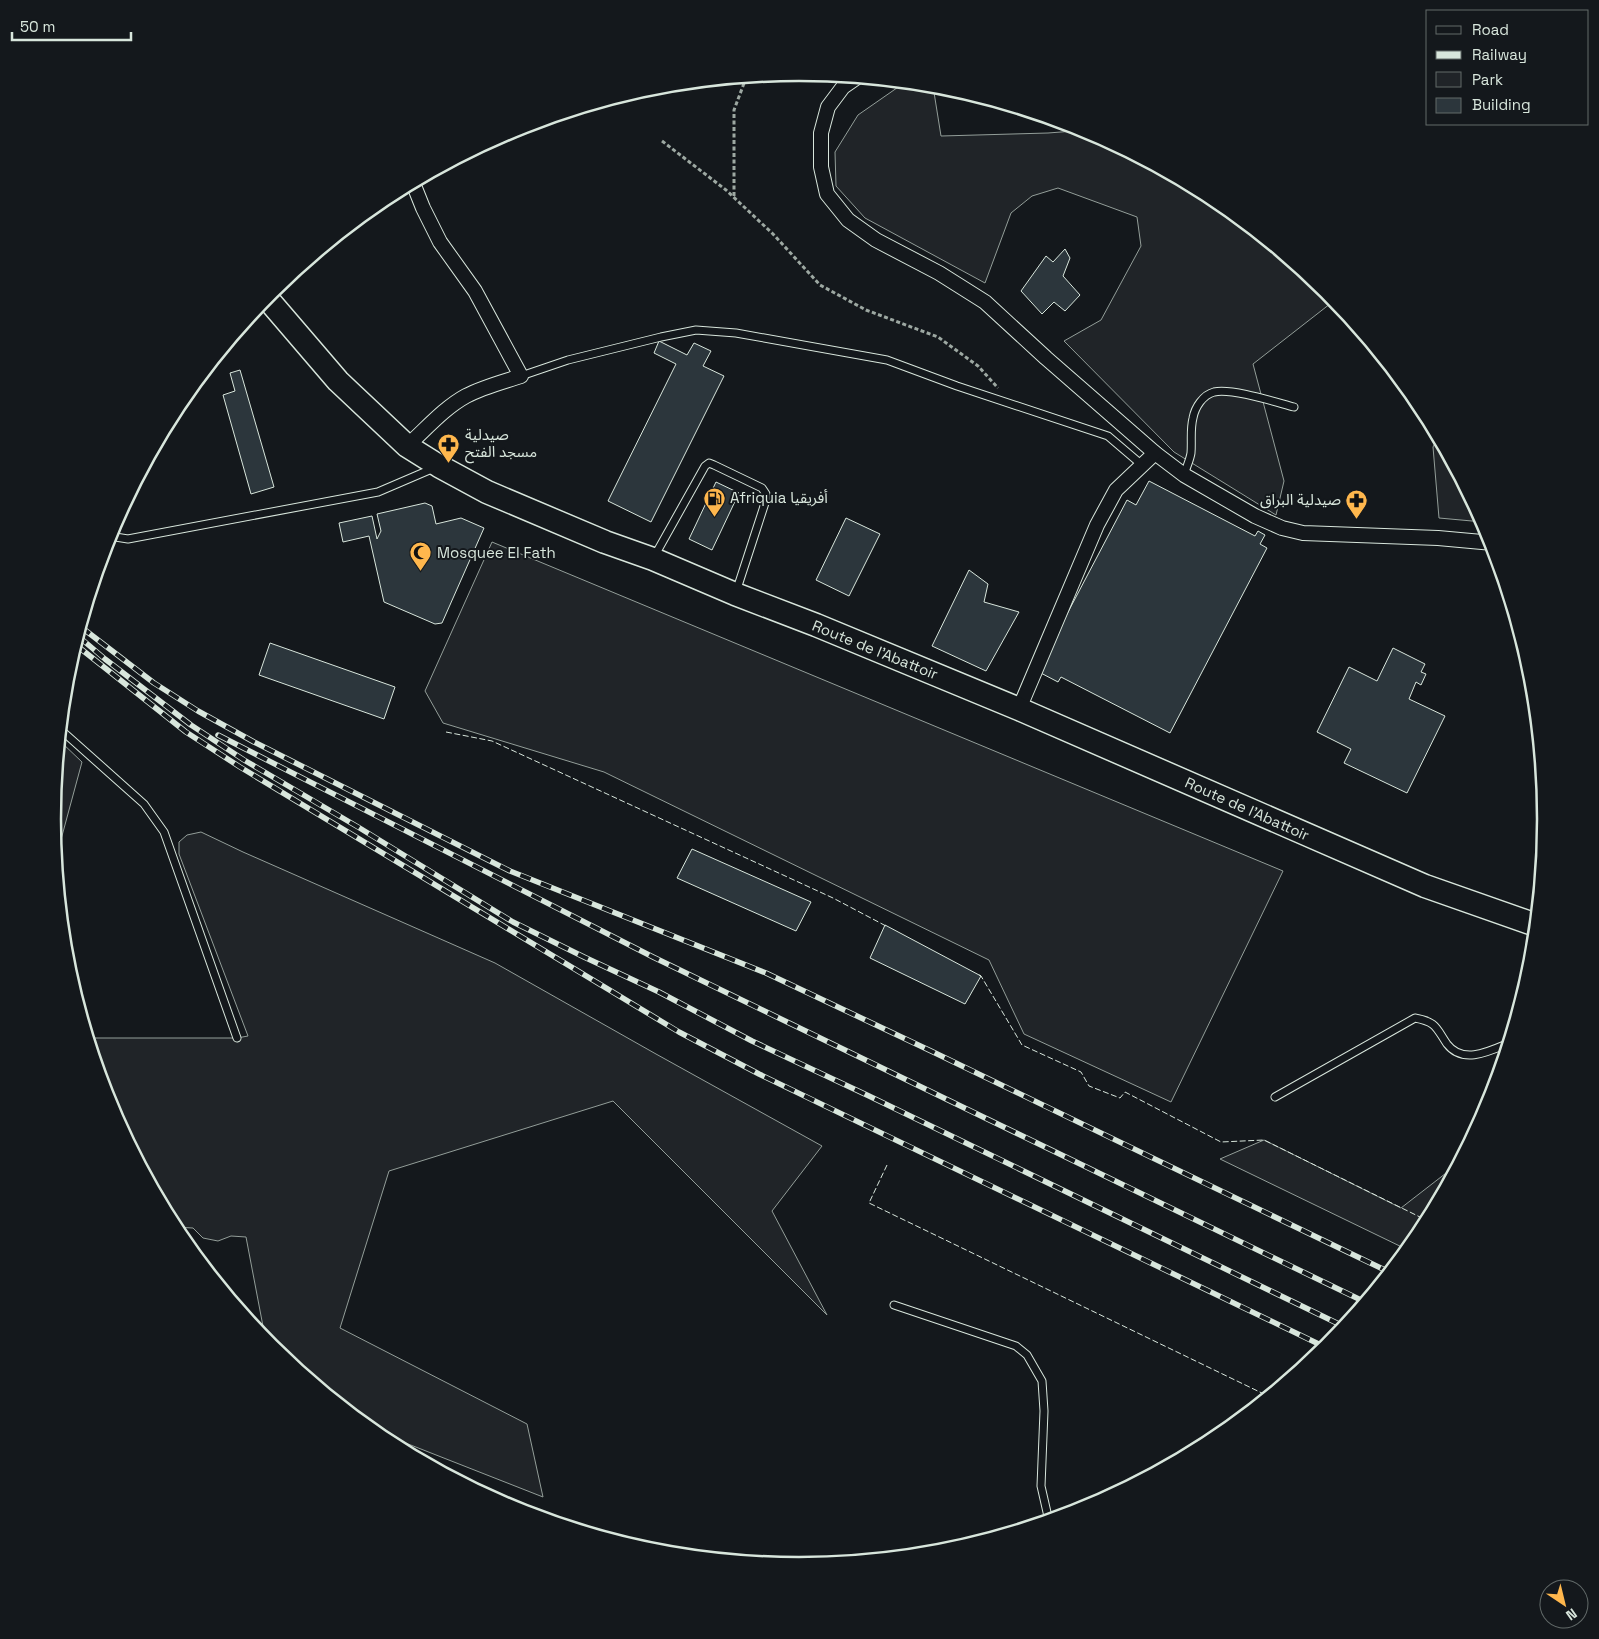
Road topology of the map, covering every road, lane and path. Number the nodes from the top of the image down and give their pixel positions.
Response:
1 (849, 83) edge
2 (744, 84) edge
3 (662, 141) dead end
4 (415, 189) edge
5 (734, 197) junction
6 (271, 303) edge
7 (521, 376) junction
8 (1013, 406) junction
9 (1294, 407) dead end
10 (407, 446) junction
11 (1154, 453) junction
12 (1142, 465) junction
13 (439, 466) junction
14 (1184, 475) junction
15 (117, 537) edge
16 (1484, 542) edge
17 (653, 559) junction
18 (735, 594) junction
19 (1019, 709) junction
20 (67, 735) edge
21 (1530, 923) edge
22 (237, 1038) dead end
23 (1503, 1045) edge
24 (1275, 1097) dead end
25 (894, 1306) dead end
26 (1047, 1515) edge

1 - 11 street
2 - 5 path
3 - 5 path
4 - 7 street
5 - 8 path
6 - 10 main road, Route de l’Abattoir
7 - 8 lane
7 - 10 street
8 - 12 lane
9 - 14 lane
10 - 13 main road, Route de l’Abattoir
11 - 12 street
11 - 14 street
12 - 19 street
13 - 15 lane
13 - 17 main road, Route de l’Abattoir
14 - 16 street
17 - 18 main road, Route de l’Abattoir
17 - 18 lane
18 - 19 main road, Route de l’Abattoir
19 - 21 main road, Route de l’Abattoir
20 - 22 lane
23 - 24 lane
25 - 26 lane

